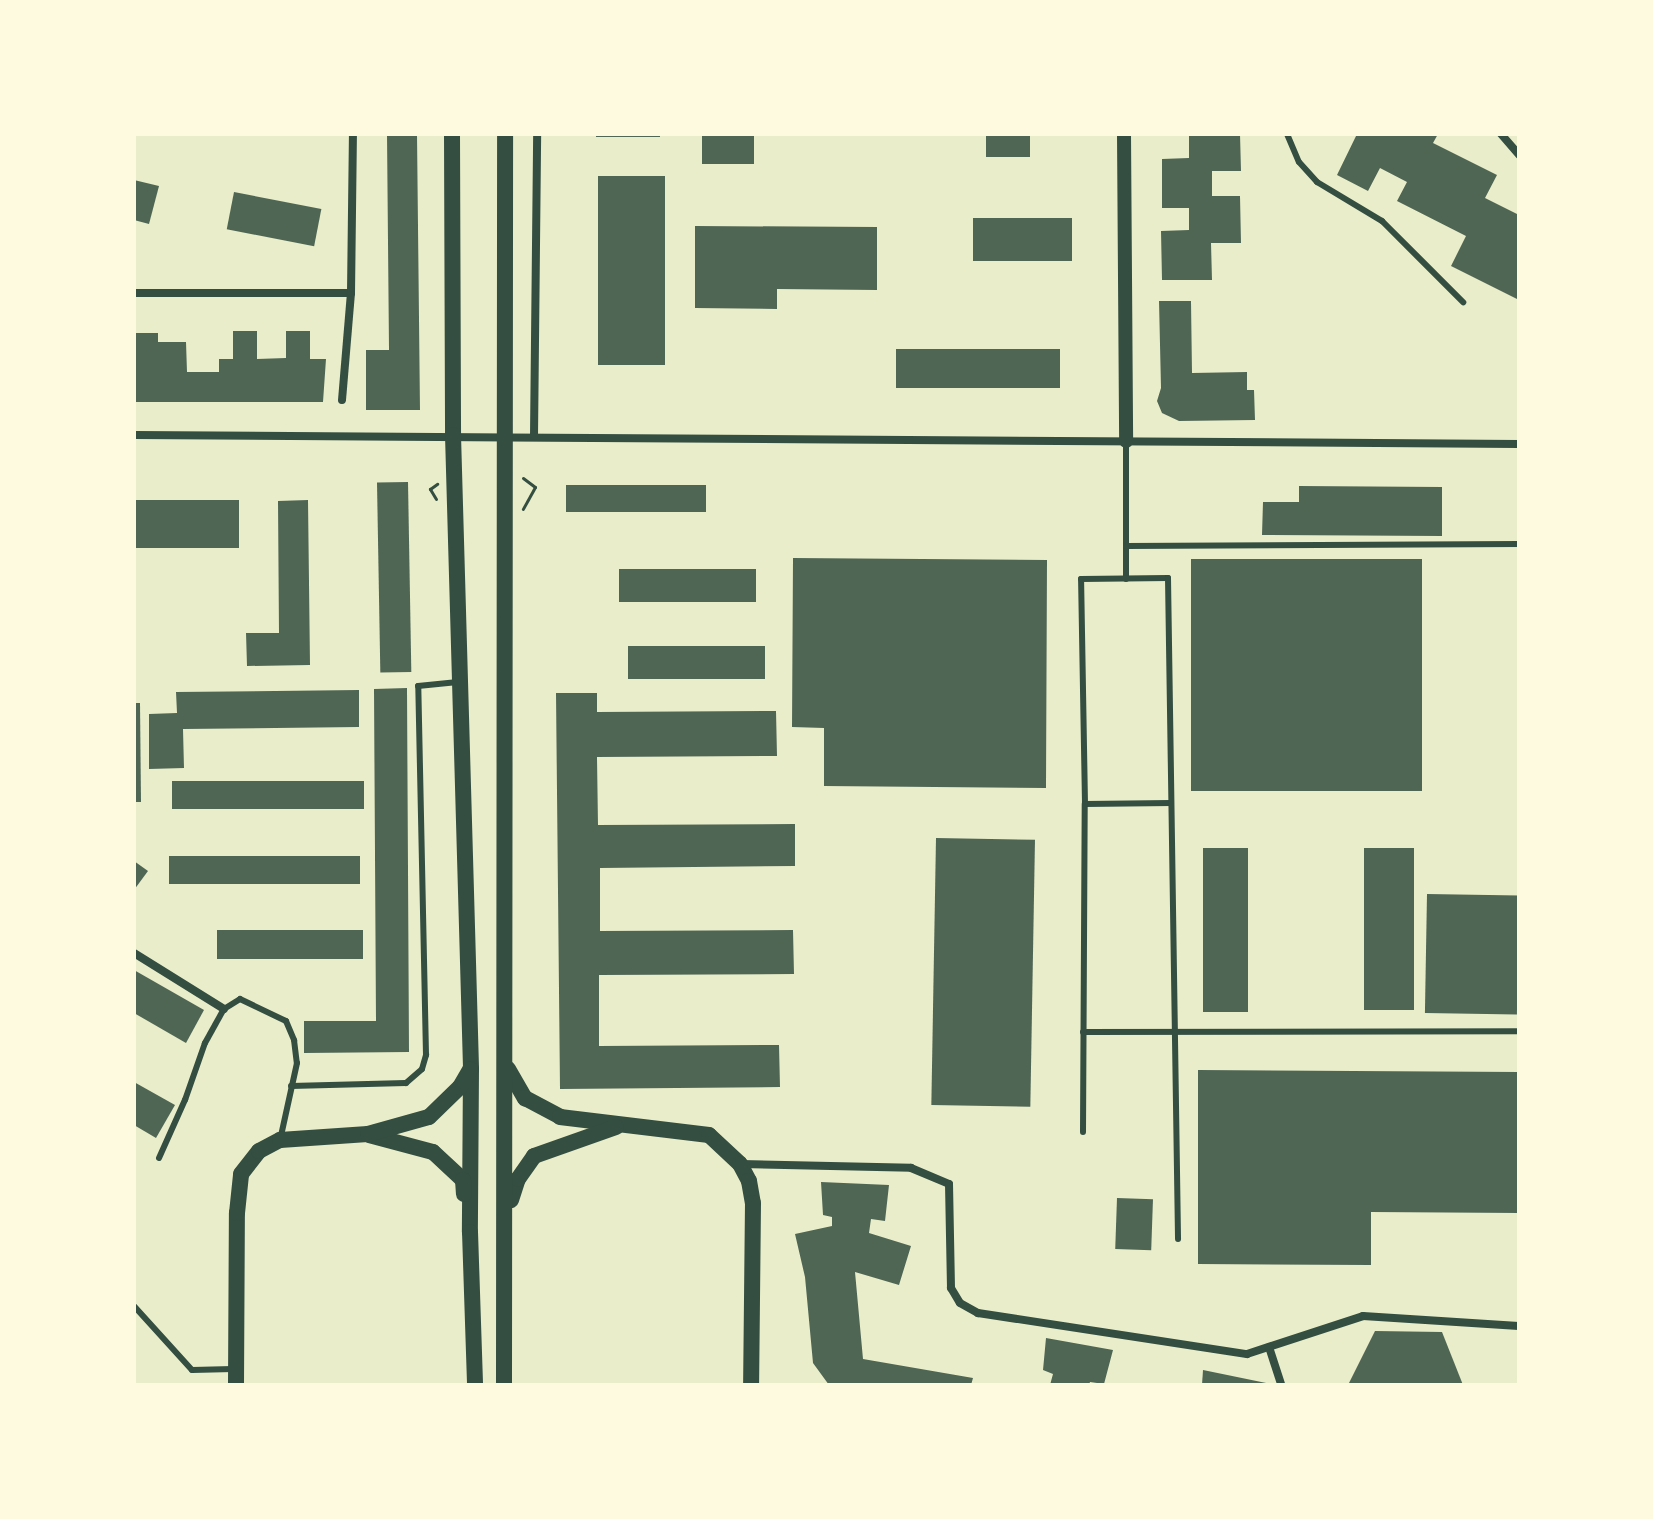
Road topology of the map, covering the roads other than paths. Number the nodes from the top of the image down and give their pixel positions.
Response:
1 (353, 134) edge
2 (452, 134) edge
3 (505, 134) edge
4 (537, 134) edge
5 (1124, 134) edge
6 (1287, 134) edge
7 (1501, 134) edge
8 (1519, 155) edge
9 (134, 293) edge
10 (351, 293) junction
11 (1463, 302) dead end
12 (342, 400) dead end
13 (134, 435) edge
14 (453, 435) junction
15 (505, 436) junction
16 (534, 436) junction
17 (1126, 441) junction
18 (1519, 444) edge
19 (1519, 544) edge
20 (1126, 546) junction
21 (1126, 579) junction
22 (460, 682) junction
23 (1171, 803) junction
24 (1085, 804) junction
25 (134, 953) edge
26 (224, 1009) junction
27 (1175, 1031) junction
28 (1519, 1031) edge
29 (1083, 1032) junction
30 (507, 1067) junction
31 (471, 1069) junction
32 (291, 1086) junction
33 (618, 1127) junction
34 (1083, 1132) dead end
35 (368, 1134) junction
36 (280, 1140) junction
37 (159, 1158) dead end
38 (740, 1164) junction
39 (506, 1217) junction
40 (470, 1232) junction
41 (1178, 1239) dead end
42 (134, 1306) edge
43 (1519, 1326) edge
44 (1269, 1347) junction
45 (236, 1377) edge
46 (475, 1381) edge
47 (504, 1381) edge
48 (751, 1385) edge
49 (1281, 1385) edge

1 - 10 street
2 - 14 main road
3 - 15 main road
4 - 16 street
5 - 17 street
6 - 11 lane
7 - 8 street
9 - 10 street
10 - 12 street
13 - 14 street
14 - 15 street
14 - 22 main road
15 - 16 street
15 - 30 main road
16 - 17 street
17 - 18 street
17 - 20 lane
19 - 20 lane
20 - 21 lane
21 - 23 lane
21 - 24 lane
22 - 31 main road
22 - 32 lane
23 - 24 lane
23 - 27 lane
24 - 29 lane
25 - 26 street
26 - 32 lane
26 - 37 lane
27 - 28 lane
27 - 29 lane
27 - 41 lane
29 - 34 lane
30 - 33 main road
30 - 39 main road
31 - 35 main road
31 - 40 main road
32 - 36 lane
33 - 38 main road
33 - 39 main road
35 - 36 main road
35 - 40 main road
36 - 45 main road
38 - 44 street
38 - 48 main road
39 - 47 main road
40 - 46 main road
42 - 45 lane
43 - 44 street
44 - 49 street

